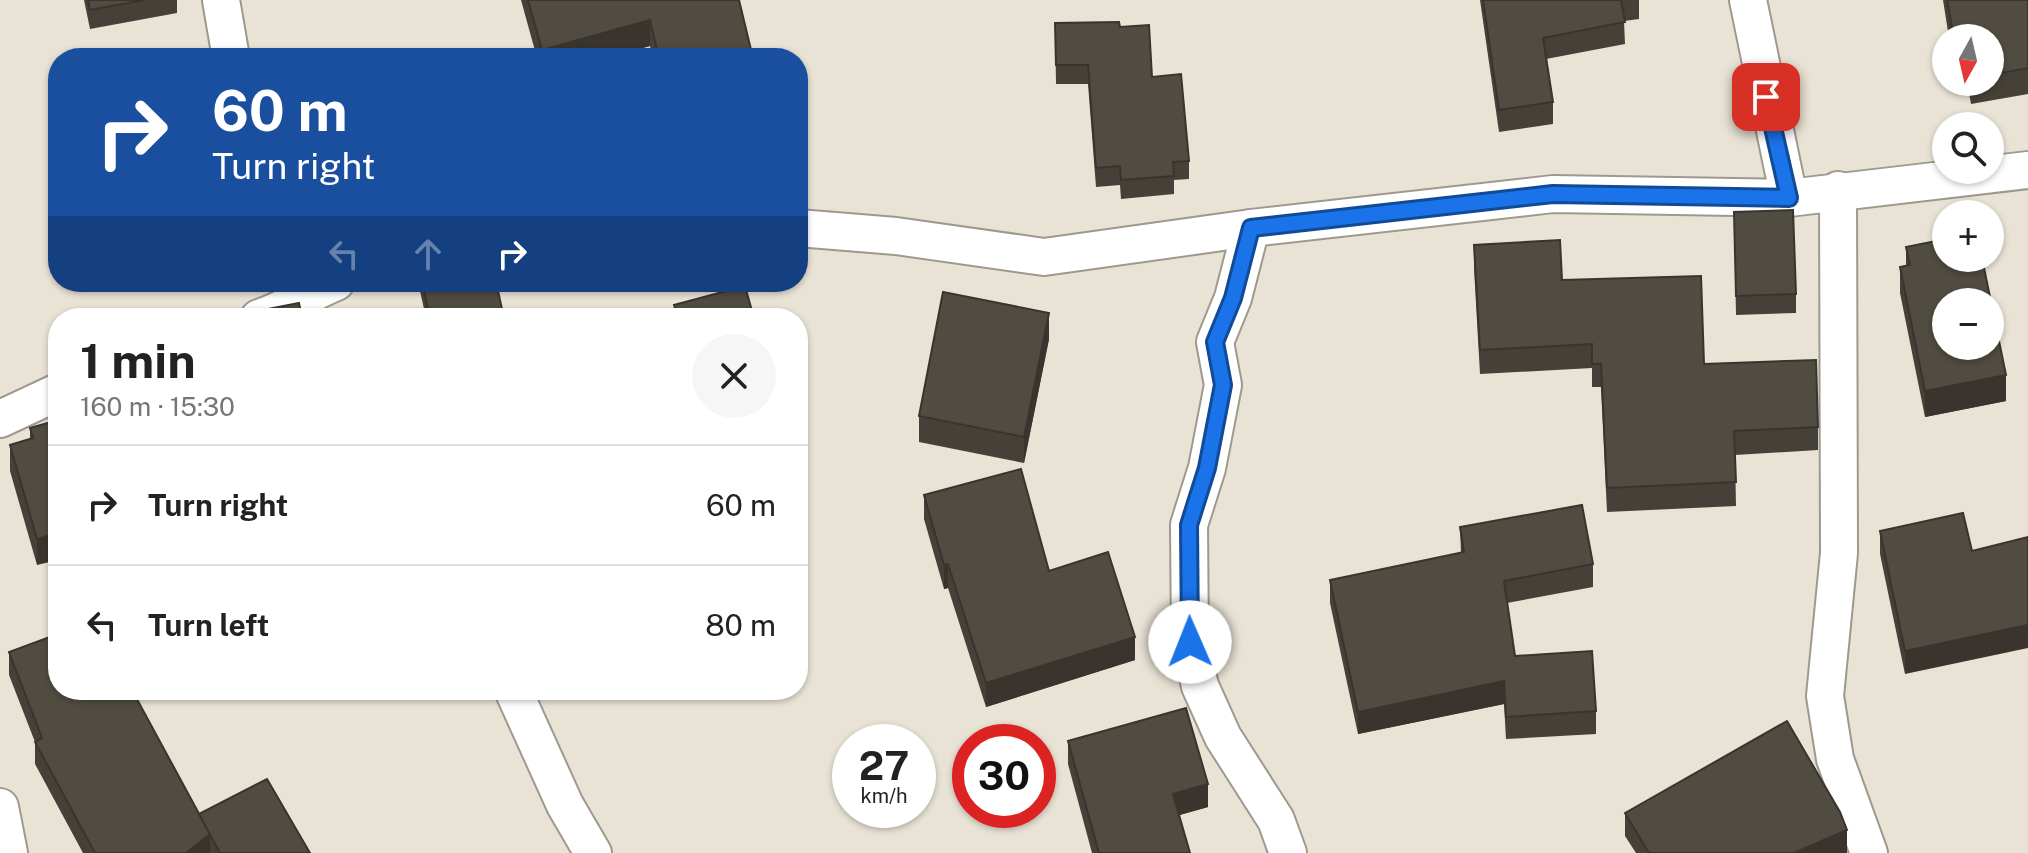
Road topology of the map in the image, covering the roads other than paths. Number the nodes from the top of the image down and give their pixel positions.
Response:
1 (221, 0) edge
2 (1748, 0) edge
3 (229, 48) edge
4 (2028, 170) edge
5 (1838, 190) junction
6 (1789, 198) junction
7 (1251, 228) junction
8 (808, 229) edge
9 (316, 294) edge
10 (289, 308) edge
11 (48, 397) edge
12 (0, 419) edge
13 (518, 700) edge
14 (0, 807) edge
15 (9, 853) edge
16 (593, 853) edge
17 (1288, 853) edge
18 (1869, 853) edge

1 - 3 street
2 - 6 street
4 - 5 street
5 - 6 street
5 - 18 street
6 - 7 street
7 - 8 street
7 - 17 street
9 - 10 street
11 - 12 street
13 - 16 street
14 - 15 street

